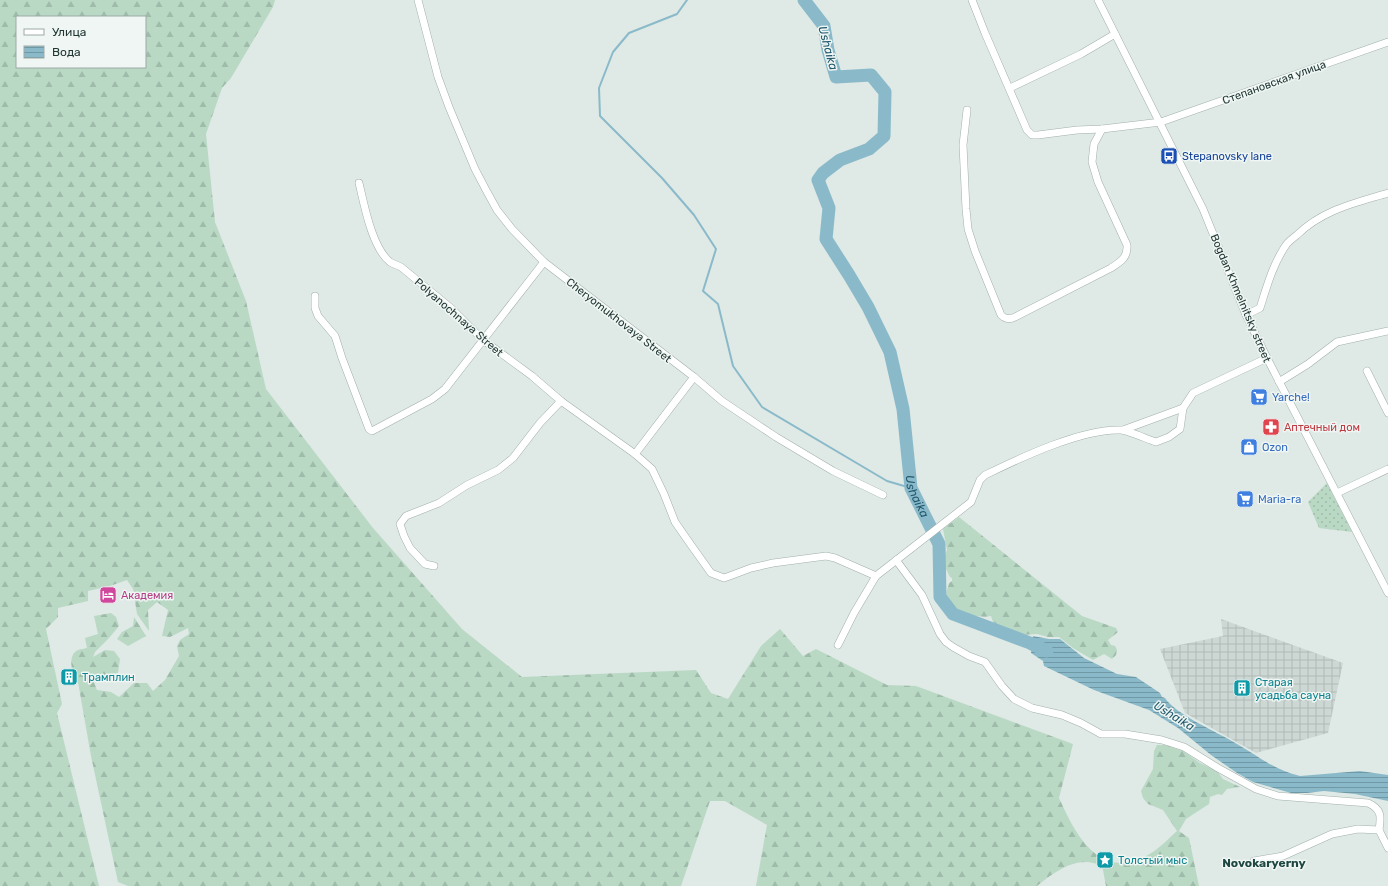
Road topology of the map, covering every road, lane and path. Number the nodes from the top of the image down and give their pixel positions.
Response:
1 (418, 0) edge
2 (972, 0) edge
3 (1098, 0) edge
4 (1115, 34) junction
5 (1388, 42) edge
6 (1010, 88) junction
7 (967, 110) dead end
8 (1161, 122) junction
9 (1102, 129) junction
10 (359, 183) dead end
11 (1388, 193) edge
12 (544, 262) junction
13 (315, 296) dead end
14 (1246, 315) junction
15 (1388, 331) edge
16 (483, 340) junction
17 (1267, 358) junction
18 (1367, 371) dead end
19 (694, 378) junction
20 (1279, 382) junction
21 (561, 401) junction
22 (1183, 408) junction
23 (1388, 413) edge
24 (1123, 430) junction
25 (635, 454) junction
26 (1388, 469) edge
27 (1337, 493) junction
28 (883, 494) dead end
29 (896, 560) junction
30 (434, 566) dead end
31 (876, 576) junction
32 (1388, 593) edge
33 (838, 645) dead end
34 (1379, 830) junction
35 (1388, 848) edge
36 (1254, 861) dead end

1 - 12 street, Cheryomukhovaya Street
2 - 6 street
3 - 4 street, Bogdan Khmelnitsky street
4 - 6 street
4 - 8 street, Bogdan Khmelnitsky street
5 - 8 street, Степановская улица
6 - 9 street, Степановская улица
7 - 9 street
8 - 9 street, Степановская улица
8 - 14 street, Bogdan Khmelnitsky street
10 - 16 street, Polyanochnaya Street
11 - 14 street
12 - 16 street
12 - 19 street, Cheryomukhovaya Street
13 - 16 street
14 - 17 street, Bogdan Khmelnitsky street
15 - 20 street
16 - 21 street, Polyanochnaya Street
17 - 20 street, Bogdan Khmelnitsky street
17 - 22 street
18 - 23 street
19 - 25 street
19 - 28 street, Cheryomukhovaya Street
20 - 27 street, Bogdan Khmelnitsky street
21 - 25 street, Polyanochnaya Street
21 - 30 street
22 - 24 street
22 - 24 street
24 - 29 street
25 - 31 street, Polyanochnaya Street
26 - 27 street
27 - 32 street, Bogdan Khmelnitsky street
29 - 31 street
29 - 34 street
31 - 33 street
34 - 35 street
34 - 36 street

